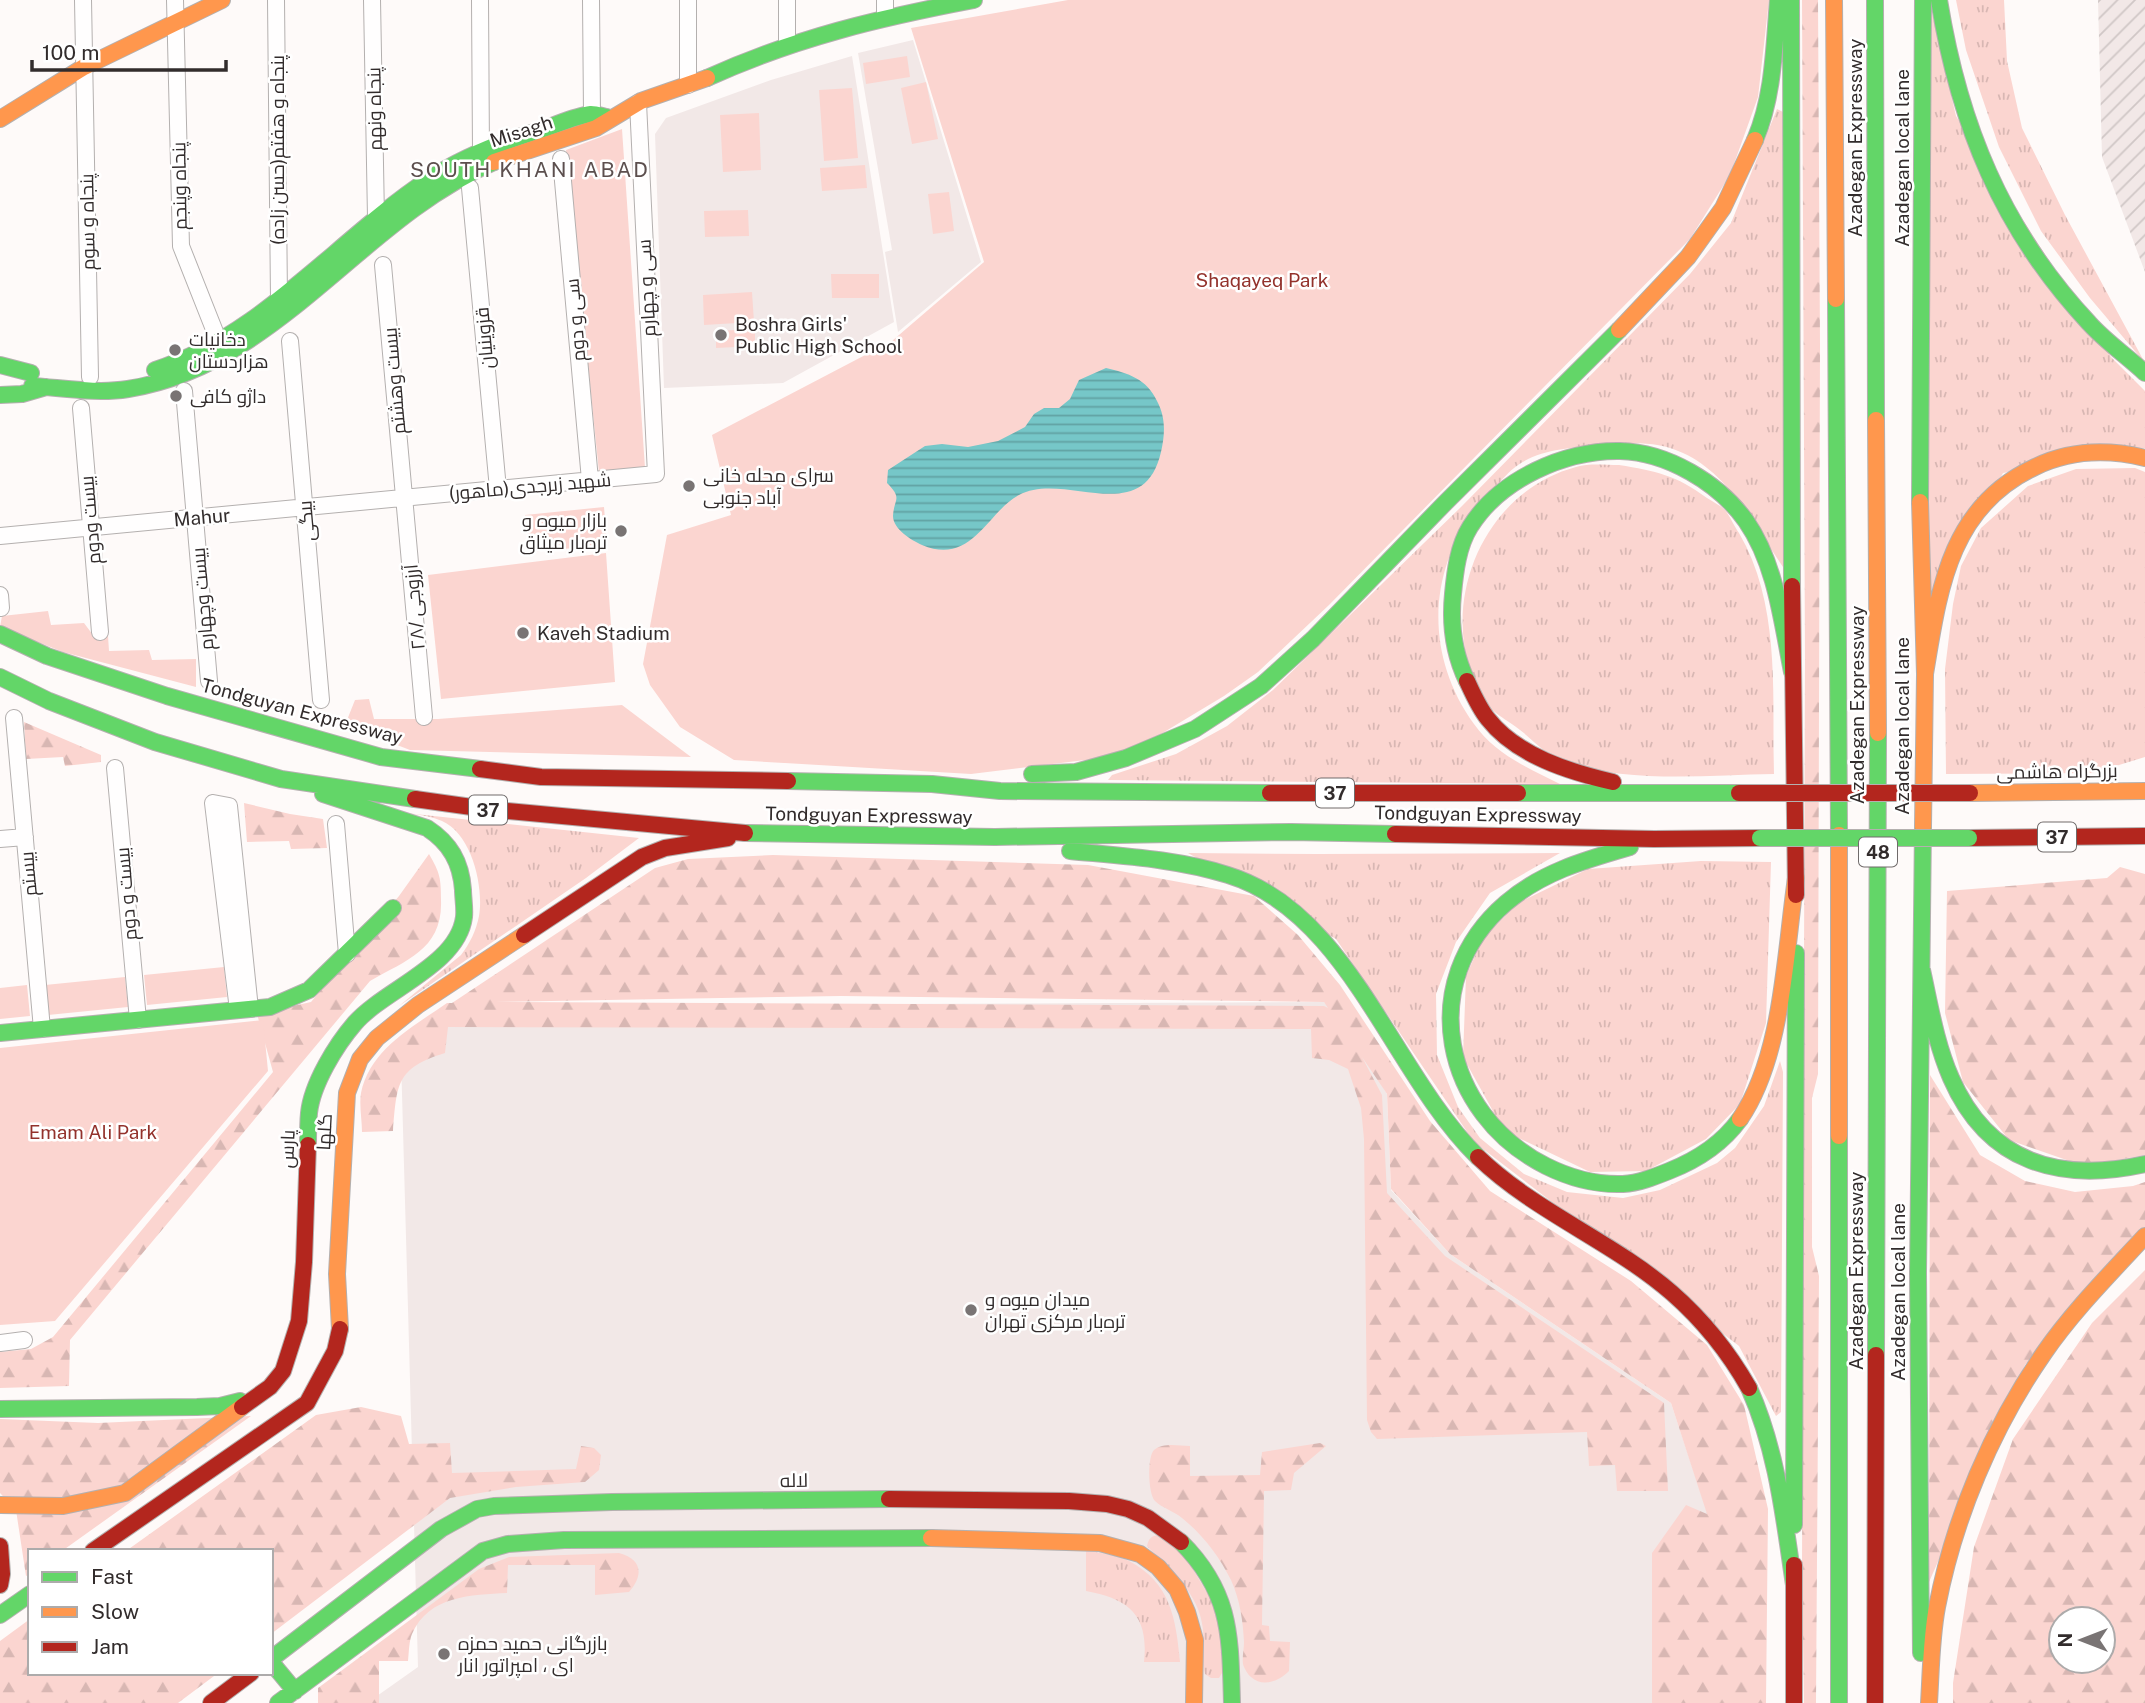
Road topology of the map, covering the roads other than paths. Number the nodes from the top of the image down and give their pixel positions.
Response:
1 (83, 0) edge
2 (175, 0) edge
3 (222, 0) edge
4 (276, 0) edge
5 (372, 0) edge
6 (480, 0) edge
7 (591, 0) edge
8 (688, 0) edge
9 (787, 0) edge
10 (885, 0) edge
11 (974, 0) edge
12 (1778, 0) edge
13 (1791, 0) edge
14 (1835, 0) edge
15 (1875, 0) edge
16 (1923, 0) edge
17 (1939, 0) edge
18 (885, 17) junction
19 (175, 23) junction
20 (787, 44) junction
21 (84, 67) junction
22 (688, 85) junction
23 (638, 103) junction
24 (592, 114) junction
25 (612, 118) junction
26 (0, 119) edge
27 (483, 158) junction
28 (561, 159) dead end
29 (470, 188) dead end
30 (376, 218) junction
31 (383, 265) dead end
32 (279, 300) junction
33 (290, 341) dead end
34 (219, 342) junction
35 (0, 365) edge
36 (31, 373) junction
37 (2145, 373) edge
38 (0, 375) edge
39 (90, 377) junction
40 (0, 386) edge
41 (46, 387) junction
42 (184, 391) dead end
43 (0, 395) edge
44 (81, 408) dead end
45 (2145, 458) edge
46 (656, 474) joint
47 (590, 480) junction
48 (498, 489) junction
49 (404, 498) junction
50 (305, 507) junction
51 (195, 517) junction
52 (91, 527) junction
53 (0, 536) edge
54 (100, 632) dead end
55 (0, 634) edge
56 (1792, 672) junction
57 (1925, 674) junction
58 (0, 677) edge
59 (209, 681) dead end
60 (321, 700) dead end
61 (424, 717) dead end
62 (14, 718) dead end
63 (115, 768) dead end
64 (2133, 777) dead end
65 (281, 779) junction
66 (932, 784) junction
67 (2145, 791) edge
68 (2078, 792) junction
69 (1657, 793) junction
70 (1739, 793) joint
71 (229, 806) dead end
72 (336, 824) dead end
73 (753, 834) junction
74 (2145, 836) edge
75 (25, 837) junction
76 (995, 837) junction
77 (2038, 837) junction
78 (0, 839) edge
79 (1654, 839) junction
80 (2127, 851) dead end
81 (1796, 878) junction
82 (393, 908) dead end
83 (346, 954) junction
84 (1922, 970) junction
85 (244, 1010) junction
86 (138, 1020) junction
87 (42, 1029) junction
88 (0, 1033) edge
89 (2145, 1164) edge
90 (2145, 1236) edge
91 (24, 1340) dead end
92 (0, 1343) edge
93 (240, 1401) dead end
94 (0, 1409) edge
95 (0, 1505) edge
96 (906, 1519) junction
97 (665, 1521) junction
98 (1123, 1528) junction
99 (0, 1546) edge
100 (96, 1549) edge
101 (0, 1585) edge
102 (1794, 1585) junction
103 (28, 1595) edge
104 (0, 1615) edge
105 (273, 1658) edge
106 (273, 1663) edge
107 (248, 1675) edge
108 (295, 1691) junction
109 (211, 1703) edge
110 (278, 1703) edge
111 (1194, 1703) edge
112 (1231, 1703) edge
113 (1794, 1703) edge
114 (1839, 1703) edge
115 (1875, 1703) edge
116 (1922, 1703) edge
117 (1929, 1703) edge

1 - 21 street, پنجاه و سوم
2 - 19 street, پنجاه وپنجم
3 - 19 main road
4 - 32 street, (حسن زاده)پنجاه و هفتم
5 - 30 street, پنجاه ونهم
6 - 27 street
7 - 24 street
8 - 22 street
9 - 20 street
10 - 18 street
11 - 18 main road, Misagh
12 - 66 main road
13 - 56 main road
14 - 114 main road, Azadegan Expressway / 48
15 - 115 main road, Azadegan Expressway / 48
16 - 57 main road, Azadegan local lane
17 - 37 main road
18 - 20 main road, Misagh
19 - 21 main road
19 - 34 street, پنجاه وپنجم
20 - 22 main road, Misagh
21 - 26 main road
21 - 39 street, پنجاه و سوم
22 - 23 main road, Misagh
23 - 25 main road, Misagh
23 - 46 street, سی و چهارم
24 - 25 main road
24 - 27 main road, Misagh
25 - 27 main road, Misagh
27 - 30 main road, Misagh
27 - 41 main road, Misagh
28 - 47 street, سی و دوم
29 - 48 street, قزوینیان
30 - 32 main road, Misagh
31 - 49 street, بیست وهشتم
32 - 34 main road, Misagh
33 - 50 street, بیگی
34 - 39 main road, Misagh
35 - 36 main road
36 - 38 main road, Misagh
36 - 39 main road, Misagh
40 - 41 main road, Misagh
41 - 43 main road
42 - 51 street, بیست وچهارم
44 - 52 street, بیست ودوم
45 - 57 main road
46 - 47 street, شهید زبرجدی(ماهور)
47 - 48 street, شهید زبرجدی(ماهور)
48 - 49 street, شهید زبرجدی(ماهور)
49 - 50 street, Mahur
49 - 61 street, آرزوجی /۲۸
50 - 51 street, Mahur
50 - 60 street, بیگی
51 - 52 street, Mahur
51 - 59 street, بیست وچهارم
52 - 53 street, Mahur
52 - 54 street, بیست ودوم
55 - 66 main road, Tondguyan Expressway / 37
56 - 69 main road
56 - 81 main road
57 - 84 main road, Azadegan local lane
58 - 65 main road, Tondguyan Expressway / 37
62 - 75 street, بیستم
63 - 86 street, بیست و دوم
64 - 68 main road
65 - 73 main road, Tondguyan Expressway / 37
65 - 95 main road, پارس
66 - 69 main road, Tondguyan Expressway / 37
67 - 68 main road, بزرگراه هاشمی / 37
68 - 70 main road, بزرگراه هاشمی / 37, bridge
69 - 70 main road, Tondguyan Expressway / 37
71 - 85 street
72 - 83 street
73 - 76 main road, Tondguyan Expressway / 37
73 - 100 main road, گلها
74 - 77 main road, 37
75 - 78 street
75 - 87 street, بیستم
76 - 79 main road, Tondguyan Expressway / 37
76 - 102 main road
77 - 79 main road, Tondguyan Expressway / 37, bridge
77 - 80 main road
79 - 81 main road
81 - 102 main road
82 - 83 main road
83 - 85 main road
84 - 89 main road
84 - 116 main road, Azadegan local lane
85 - 86 main road
86 - 87 main road
87 - 88 main road
90 - 117 main road
91 - 92 street
93 - 94 main road
96 - 97 main road, لاله
96 - 97 main road, لاله
96 - 98 main road, لاله
96 - 98 main road, لاله
97 - 105 main road, لاله
97 - 108 main road, لاله
98 - 111 main road, لاله
98 - 112 main road, لاله
99 - 101 main road
102 - 113 main road
103 - 104 main road
106 - 108 main road
107 - 109 main road
108 - 110 main road, لاله

